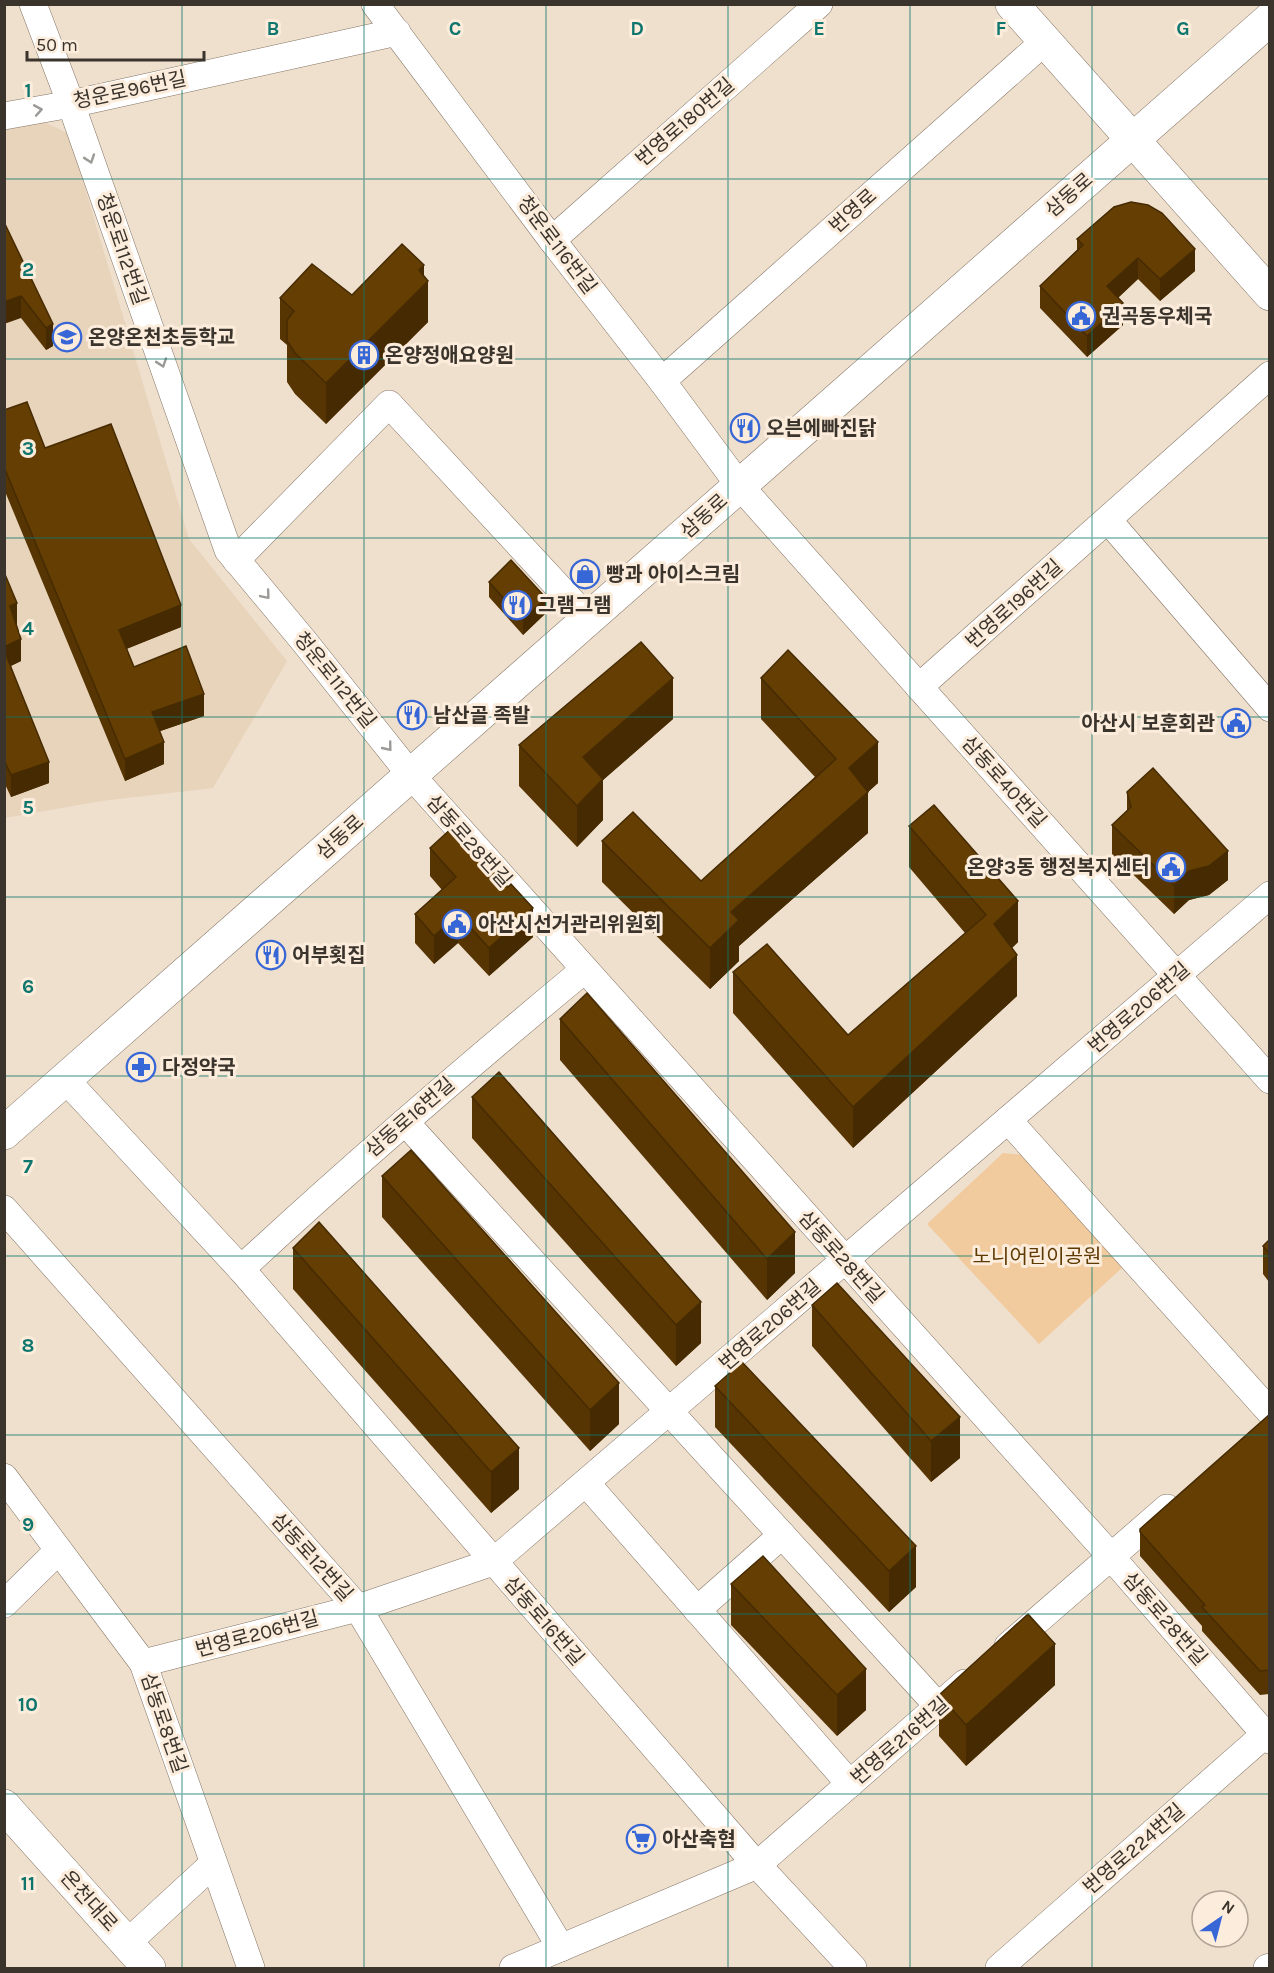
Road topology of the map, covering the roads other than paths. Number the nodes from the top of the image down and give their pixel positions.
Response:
1 (33, 4) edge
2 (375, 4) edge
3 (819, 4) edge
4 (1012, 4) edge
5 (1269, 19) edge
6 (397, 32) junction
7 (1044, 42) junction
8 (71, 104) junction
9 (4, 116) edge
10 (1132, 140) junction
11 (552, 240) junction
12 (1269, 294) edge
13 (1269, 375) edge
14 (662, 381) junction
15 (739, 485) junction
16 (1108, 520) junction
17 (236, 560) junction
18 (589, 620) junction
19 (919, 687) junction
20 (1269, 708) edge
21 (410, 774) junction
22 (1269, 895) edge
23 (584, 970) junction
24 (1177, 975) junction
25 (65, 1079) junction
26 (1269, 1080) edge
27 (1008, 1120) junction
28 (405, 1122) junction
29 (4, 1133) edge
30 (4, 1209) edge
31 (844, 1261) junction
32 (241, 1269) junction
33 (669, 1411) junction
34 (1269, 1412) edge
35 (4, 1477) edge
36 (586, 1483) junction
37 (1182, 1495) edge
38 (782, 1535) junction
39 (58, 1551) junction
40 (1111, 1557) junction
41 (494, 1562) junction
42 (4, 1604) edge
43 (358, 1608) junction
44 (697, 1610) junction
45 (143, 1663) junction
46 (939, 1707) junction
47 (1268, 1735) edge
48 (850, 1784) junction
49 (4, 1806) edge
50 (213, 1864) junction
51 (757, 1865) junction
52 (126, 1944) junction
53 (561, 1948) junction
54 (148, 1968) edge
55 (251, 1968) edge
56 (513, 1968) edge
57 (853, 1968) edge
58 (999, 1968) edge

1 - 8 street, 청운로112번길
2 - 6 street, 청운로116번길
3 - 11 street, 번영로180번길
4 - 7 street
5 - 10 street, 삼동로
6 - 8 street, 청운로96번길
6 - 11 street, 청운로116번길
7 - 10 street
7 - 14 street, 번영로
9 -> 8 street, 청운로96번길
8 -> 17 street, 청운로112번길
10 - 12 street
10 - 15 street, 삼동로
11 - 14 street, 청운로116번길
13 - 16 street, 번영로196번길
14 - 15 street, 청운로116번길
15 - 18 street, 삼동로
15 - 19 street, 삼동로40번길
16 - 19 street, 번영로196번길
16 - 20 street
17 - 18 street
17 -> 21 street, 청운로112번길
18 - 21 street, 삼동로
19 - 24 street, 삼동로40번길
21 - 23 street, 삼동로28번길
21 - 25 street, 삼동로
22 - 24 street, 번영로206번길
23 - 28 street, 삼동로16번길
23 - 31 street, 삼동로28번길
24 - 26 street, 삼동로40번길
24 - 27 street, 번영로206번길
25 - 29 street, 삼동로
25 - 32 street, 삼동로16번길
27 - 31 street, 번영로206번길
27 - 34 street
28 - 32 street, 삼동로16번길
28 - 33 street
30 - 43 street, 삼동로12번길
31 - 33 street, 번영로206번길
31 - 40 street, 삼동로28번길
32 - 41 street, 삼동로16번길
33 - 36 street, 번영로206번길
33 - 38 street
35 - 39 street, 삼동로8번길
36 - 41 street, 번영로206번길
36 - 44 street
37 - 40 street, 번영로216번길
38 - 44 street
38 - 46 street
39 - 42 street
39 - 45 street, 삼동로8번길
40 - 46 street, 번영로216번길
40 - 47 street, 삼동로28번길
41 - 43 street, 번영로206번길
41 - 51 street, 삼동로16번길
43 - 45 street, 번영로206번길
43 - 53 street, 삼동로12번길
44 - 48 street
45 - 50 street, 삼동로8번길
46 - 48 street, 번영로216번길
47 - 58 street, 번영로224번길
48 - 51 street, 번영로216번길
49 - 52 street, 온천대로
50 - 52 street
50 - 55 street, 삼동로8번길
51 - 53 street, 번영로216번길
51 - 57 street, 삼동로16번길
52 - 54 street, 온천대로
53 - 56 street, 번영로216번길

